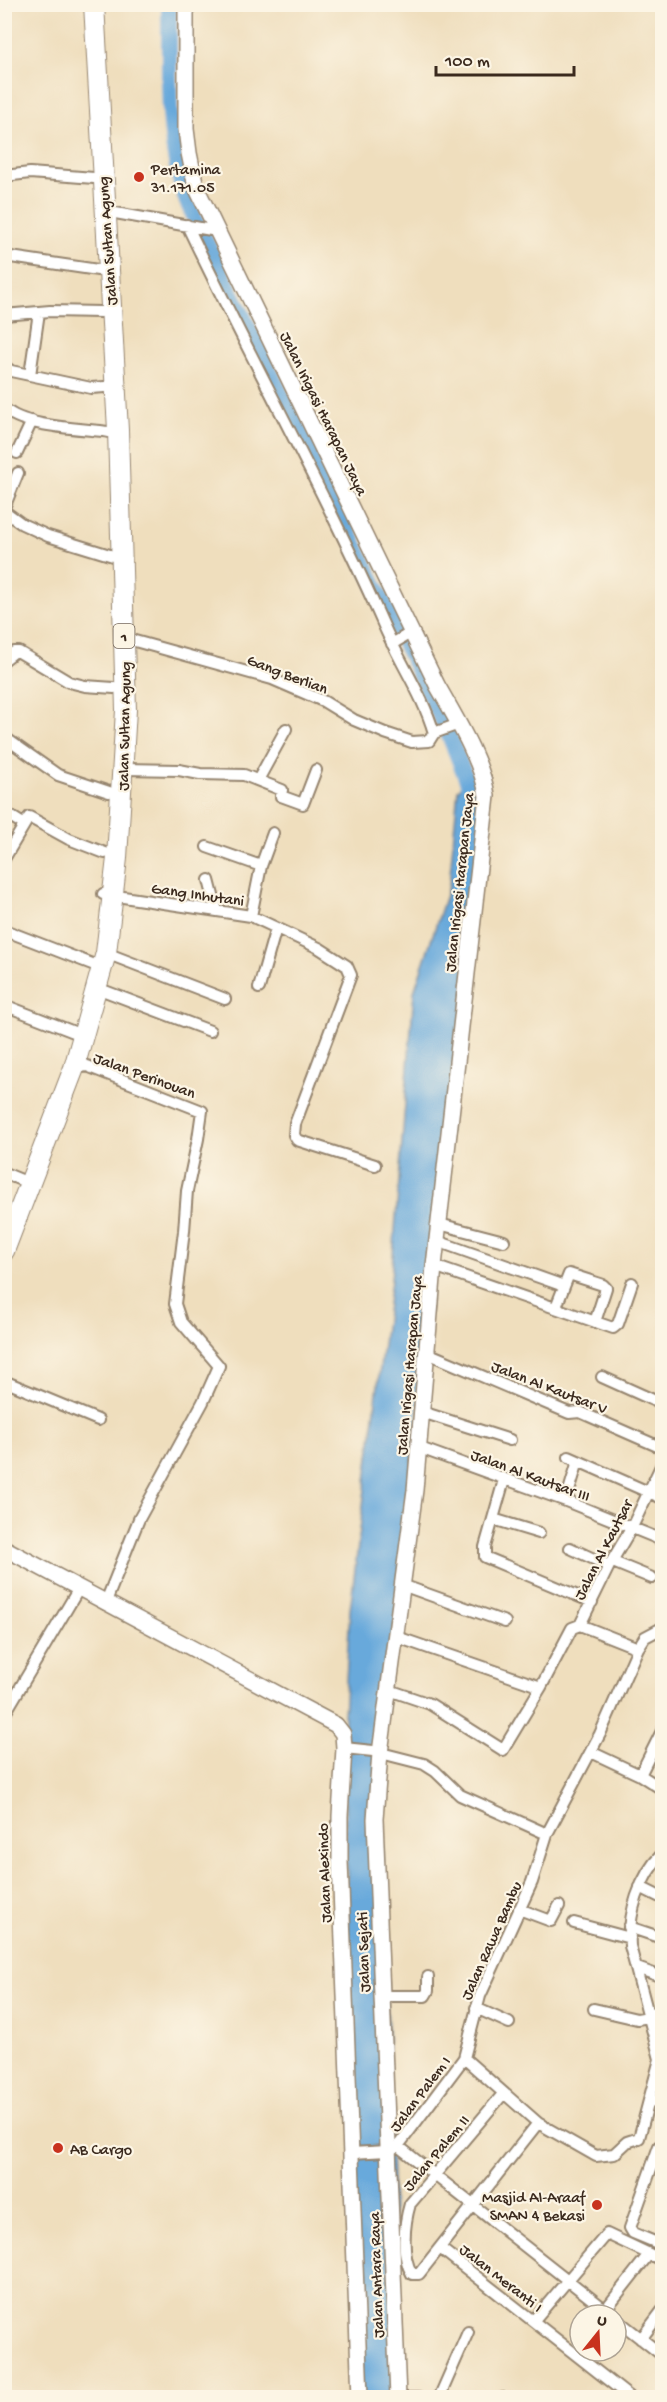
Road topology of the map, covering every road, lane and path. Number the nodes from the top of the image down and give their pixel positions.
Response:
1 (83, 4) edge
2 (94, 4) edge
3 (186, 4) edge
4 (4, 176) edge
5 (98, 178) junction
6 (104, 212) junction
7 (192, 226) junction
8 (213, 230) junction
9 (4, 256) edge
10 (98, 270) junction
11 (39, 312) junction
12 (4, 315) edge
13 (104, 321) junction
14 (269, 368) junction
15 (7, 372) edge
16 (30, 375) junction
17 (105, 387) junction
18 (4, 408) edge
19 (32, 421) junction
20 (109, 432) junction
21 (17, 453) dead end
22 (18, 473) dead end
23 (4, 510) edge
24 (359, 546) junction
25 (113, 556) junction
26 (410, 633) junction
27 (124, 638) junction
28 (394, 642) junction
29 (4, 660) edge
30 (114, 688) junction
31 (456, 725) junction
32 (286, 729) dead end
33 (438, 732) junction
34 (4, 737) edge
35 (124, 769) junction
36 (316, 770) dead end
37 (258, 780) junction
38 (109, 792) junction
39 (4, 812) edge
40 (23, 824) junction
41 (273, 833) dead end
42 (207, 847) dead end
43 (105, 853) junction
44 (4, 859) edge
45 (261, 866) junction
46 (209, 880) dead end
47 (108, 896) junction
48 (217, 911) junction
49 (251, 916) junction
50 (276, 928) junction
51 (4, 930) edge
52 (99, 958) junction
53 (97, 988) junction
54 (260, 988) dead end
55 (225, 999) dead end
56 (4, 1005) edge
57 (210, 1031) dead end
58 (74, 1032) junction
59 (74, 1068) junction
60 (375, 1165) dead end
61 (19, 1179) edge
62 (4, 1224) edge
63 (439, 1224) junction
64 (504, 1241) dead end
65 (437, 1242) junction
66 (4, 1251) edge
67 (434, 1266) junction
68 (632, 1283) dead end
69 (564, 1286) junction
70 (556, 1307) junction
71 (595, 1322) junction
72 (426, 1352) junction
73 (602, 1377) dead end
74 (4, 1381) edge
75 (663, 1404) edge
76 (422, 1412) junction
77 (98, 1420) dead end
78 (510, 1440) dead end
79 (420, 1448) junction
80 (663, 1448) edge
81 (663, 1464) edge
82 (504, 1480) junction
83 (648, 1491) junction
84 (663, 1498) edge
85 (566, 1501) junction
86 (493, 1519) junction
87 (632, 1527) junction
88 (539, 1533) dead end
89 (663, 1540) edge
90 (570, 1548) dead end
91 (5, 1551) edge
92 (611, 1564) junction
93 (652, 1578) dead end
94 (402, 1585) junction
95 (78, 1590) junction
96 (592, 1602) junction
97 (105, 1604) junction
98 (506, 1622) dead end
99 (580, 1625) junction
100 (663, 1628) edge
101 (397, 1637) junction
102 (638, 1648) junction
103 (541, 1686) junction
104 (389, 1690) junction
105 (4, 1715) edge
106 (663, 1731) edge
107 (351, 1748) junction
108 (377, 1752) junction
109 (591, 1752) junction
110 (640, 1775) junction
111 (663, 1789) edge
112 (547, 1834) junction
113 (663, 1854) edge
114 (640, 1887) junction
115 (663, 1898) edge
116 (559, 1906) dead end
117 (519, 1909) junction
118 (574, 1923) dead end
119 (630, 1932) junction
120 (663, 1938) edge
121 (637, 1968) junction
122 (429, 1977) dead end
123 (663, 1977) edge
124 (382, 1996) junction
125 (476, 2008) junction
126 (594, 2009) dead end
127 (649, 2015) junction
128 (663, 2018) edge
129 (509, 2023) dead end
130 (464, 2058) junction
131 (661, 2060) edge
132 (503, 2094) junction
133 (650, 2099) junction
134 (663, 2103) edge
135 (538, 2124) junction
136 (639, 2138) junction
137 (661, 2147) edge
138 (388, 2149) junction
139 (356, 2152) junction
140 (435, 2175) junction
141 (472, 2205) junction
142 (440, 2248) junction
143 (659, 2252) edge
144 (568, 2279) junction
145 (597, 2303) edge
146 (616, 2303) edge
147 (663, 2310) edge
148 (534, 2320) junction
149 (628, 2329) edge
150 (468, 2332) dead end
151 (641, 2339) junction
152 (663, 2355) edge
153 (360, 2397) edge
154 (398, 2397) edge
155 (404, 2397) edge
156 (418, 2397) edge
157 (439, 2397) edge
158 (503, 2397) edge
159 (508, 2397) edge
160 (631, 2397) edge

1 - 5 highway, Jalan Sultan Agung / 1
2 - 5 highway, Jalan Sultan Agung / 1
3 - 8 street, Jalan Irigasi Harapan Jaya
4 - 5 street
5 - 6 highway, Jalan Sultan Agung / 1
5 - 10 highway, Jalan Sultan Agung / 1
6 - 7 street
6 - 13 highway, Jalan Sultan Agung / 1
7 - 8 street
7 - 14 street
8 - 14 street, Jalan Irigasi Harapan Jaya
9 - 10 street
10 - 13 highway, Jalan Sultan Agung / 1
11 - 12 street
11 - 13 street
11 - 16 street
13 - 17 highway, Jalan Sultan Agung / 1
13 - 27 highway, Jalan Sultan Agung / 1
14 - 24 street, Jalan Irigasi Harapan Jaya
14 - 24 street
15 - 16 street
16 - 17 street
17 - 20 highway, Jalan Sultan Agung / 1
18 - 19 street
19 - 20 street
19 - 21 street
20 - 25 highway, Jalan Sultan Agung / 1
22 - 23 street
23 - 25 street
24 - 26 street, Jalan Irigasi Harapan Jaya
24 - 28 street
25 - 30 highway, Jalan Sultan Agung / 1
26 - 28 street
26 - 31 street, Jalan Irigasi Harapan Jaya
27 - 33 street, Gang Berlian
27 - 35 highway, Jalan Sultan Agung / 1
28 - 33 street
29 - 30 street
30 - 38 highway, Jalan Sultan Agung / 1
31 - 33 street
31 - 63 street, Jalan Irigasi Harapan Jaya
32 - 37 street
34 - 38 street
35 - 37 street
35 - 47 highway, Jalan Sultan Agung / 1
36 - 37 street
38 - 43 highway, Jalan Sultan Agung / 1
39 - 40 street
40 - 43 street
40 - 44 street
41 - 45 street
42 - 45 street
43 - 47 highway, Jalan Sultan Agung / 1
45 - 49 street
46 - 48 street
47 - 48 street, Gang Inhutani
47 - 52 highway, Jalan Sultan Agung / 1
48 - 49 street, Gang Inhutani
49 - 50 street, Gang Inhutani
50 - 54 street
50 - 60 street, Gang Inhutani
51 - 52 street
52 - 53 highway, Jalan Sultan Agung / 1
52 - 55 street
52 - 58 highway, Jalan Sultan Agung / 1
53 - 57 street
53 - 59 highway, Jalan Sultan Agung / 1
56 - 58 street
58 - 61 highway, Jalan Sultan Agung / 1
59 - 61 highway, Jalan Sultan Agung / 1
59 - 97 street, Jalan Perinouan
61 - 62 highway, Jalan Sultan Agung / 1
61 - 66 highway, Jalan Sultan Agung / 1
63 - 64 street
63 - 65 street, Jalan Irigasi Harapan Jaya
65 - 67 street, Jalan Irigasi Harapan Jaya
65 - 69 street
67 - 70 street
67 - 72 street, Jalan Irigasi Harapan Jaya
68 - 71 street
69 - 70 street
69 - 71 street
70 - 71 street
72 - 76 street, Jalan Irigasi Harapan Jaya
72 - 80 street, Jalan Al Kautsar V
73 - 75 street
74 - 77 street
76 - 78 street
76 - 79 street, Jalan Irigasi Harapan Jaya
79 - 82 street, Jalan Al Kautsar III
79 - 94 street, Jalan Irigasi Harapan Jaya
81 - 83 street, Jalan Al Kautsar
82 - 85 street, Jalan Al Kautsar III
82 - 86 street
83 - 84 street
83 - 85 street
83 - 87 street, Jalan Al Kautsar
85 - 87 street, Jalan Al Kautsar III
86 - 88 street
86 - 96 street
87 - 89 street, Jalan Al Kautsar III
87 - 92 street, Jalan Al Kautsar
90 - 92 street
91 - 95 street, Jalan Alexindo
92 - 93 street
92 - 96 street, Jalan Al Kautsar
94 - 98 street
94 - 101 street, Jalan Irigasi Harapan Jaya
95 - 97 street, Jalan Alexindo
95 - 105 street
96 - 99 street, Jalan Al Kautsar
97 - 107 street, Jalan Alexindo
99 - 102 street, Jalan Al Kautsar
99 - 103 street
100 - 102 street
101 - 103 street
101 - 104 street, Jalan Irigasi Harapan Jaya
102 - 109 street
103 - 104 street
104 - 108 street, Jalan Irigasi Harapan Jaya
106 - 110 street
107 - 108 street
107 - 139 street, Jalan Alexindo
108 - 112 street
108 - 124 street, Jalan Sejati
109 - 110 street
109 - 112 street
110 - 111 street
112 - 117 street, Jalan Rawa Bambu
113 - 114 street
114 - 115 street
114 - 119 street
116 - 117 street
117 - 125 street, Jalan Rawa Bambu
118 - 119 street
119 - 120 street
119 - 121 street
121 - 123 street
121 - 127 street
122 - 124 street
124 - 138 street, Jalan Sejati
125 - 129 street
125 - 130 street, Jalan Rawa Bambu
126 - 127 street
127 - 128 street
127 - 131 street
130 - 132 street
130 - 138 street, Jalan Palem I
131 - 133 street
132 - 135 street
132 - 140 street, Jalan Palem II
133 - 134 street
133 - 136 street
135 - 136 street
135 - 141 street
136 - 137 street
137 - 143 street
138 - 139 street
138 - 140 street
138 - 154 street, Jalan Antara Raya
139 - 153 street, Jalan Alexindo
140 - 141 street
140 - 142 street, Jalan Palem II
141 - 142 street
141 - 144 street
142 - 148 street, Jalan Meranti I
143 - 144 street
143 - 146 street
144 - 145 street
144 - 148 street
147 - 151 street
148 - 160 street, Jalan Meranti I
149 - 151 street
150 - 157 street
151 - 152 street
155 - 156 street
158 - 159 street

